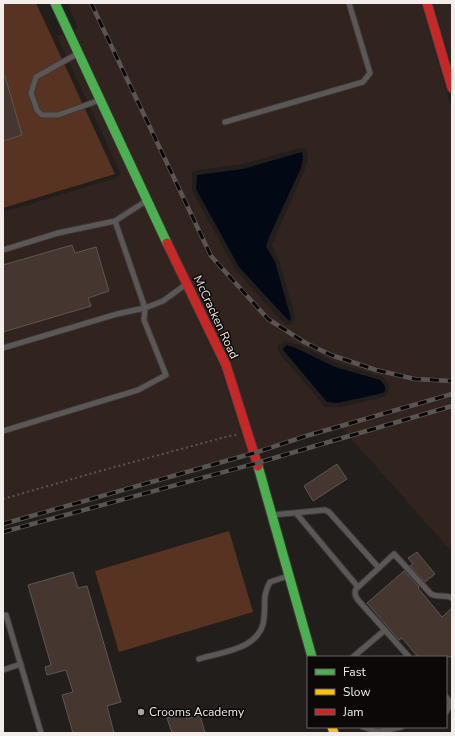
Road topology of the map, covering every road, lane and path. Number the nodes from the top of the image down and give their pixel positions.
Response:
1 (55, 3) edge
2 (349, 3) edge
3 (427, 3) edge
4 (78, 53) junction
5 (452, 88) edge
6 (100, 100) junction
7 (225, 122) dead end
8 (147, 200) junction
9 (115, 220) junction
10 (3, 250) edge
11 (187, 284) junction
12 (145, 308) junction
13 (3, 348) edge
14 (3, 430) edge
15 (248, 434) junction
16 (3, 499) edge
17 (296, 513) junction
18 (271, 515) junction
19 (379, 568) junction
20 (288, 576) junction
21 (358, 587) junction
22 (452, 598) edge
23 (6, 615) dead end
24 (385, 630) junction
25 (312, 656) edge
26 (354, 656) edge
27 (409, 656) edge
28 (199, 659) dead end
29 (21, 664) junction
30 (3, 670) edge
31 (366, 728) edge
32 (396, 728) edge
33 (41, 733) edge

1 - 4 street, McCracken Road
2 - 7 lane
3 - 5 street
4 - 6 street, McCracken Road
4 - 6 lane
6 - 8 street, McCracken Road
8 - 9 lane
8 - 11 street, McCracken Road
9 - 10 lane
9 - 12 lane
11 - 12 lane
11 - 15 street, McCracken Road
12 - 13 lane
12 - 14 lane
15 - 16 path
15 - 18 street, McCracken Road
17 - 18 lane
17 - 19 lane
17 - 21 lane
18 - 20 street, McCracken Road
19 - 21 lane
19 - 22 lane
20 - 25 street, McCracken Road
20 - 28 lane
21 - 24 lane
23 - 29 lane
24 - 26 lane
24 - 27 lane
29 - 30 lane
29 - 33 lane
31 - 32 lane

